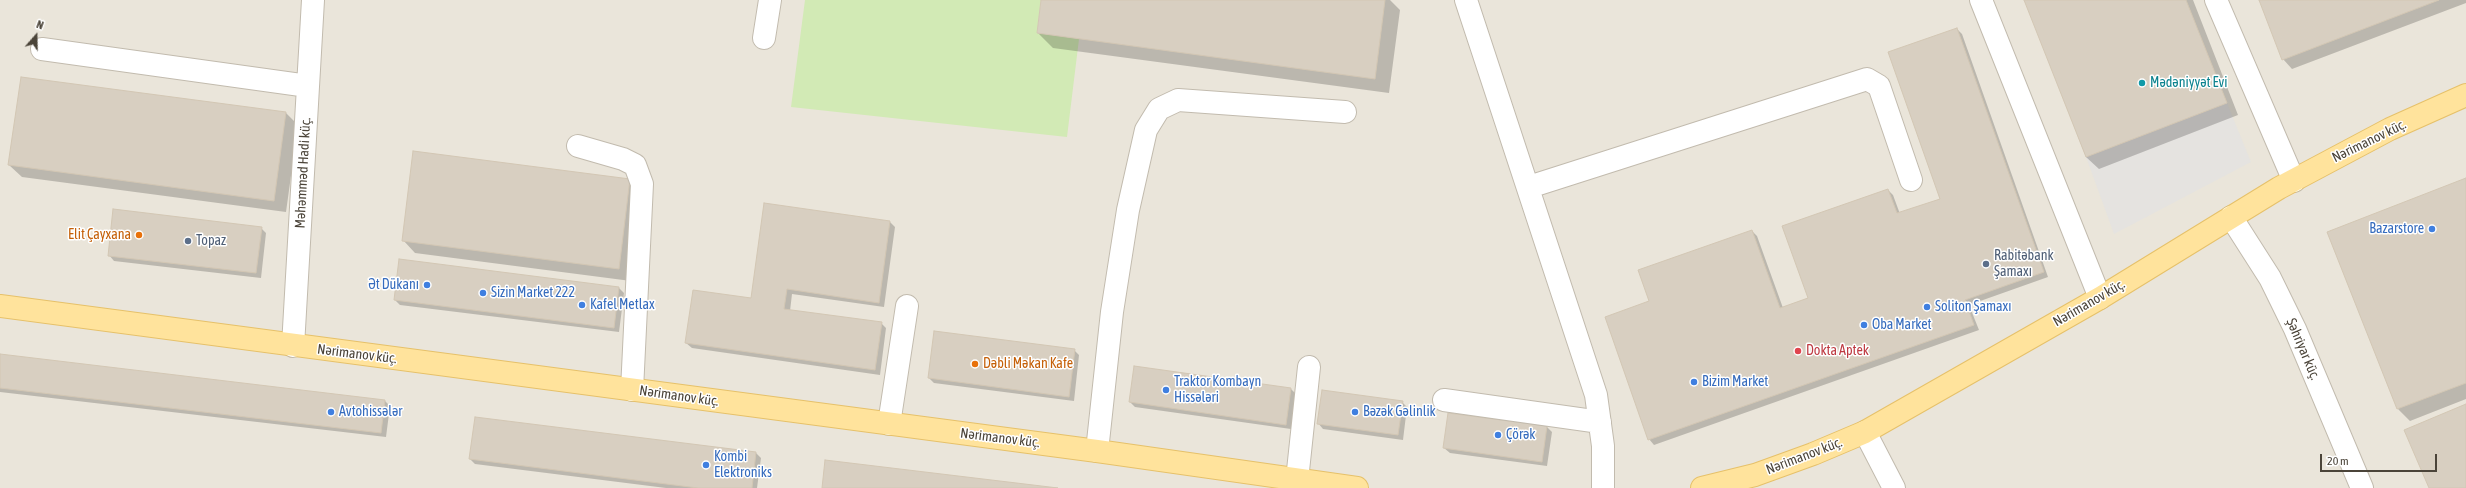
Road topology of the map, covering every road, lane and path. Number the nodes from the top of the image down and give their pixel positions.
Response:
1 (312, 0) edge
2 (770, 0) edge
3 (1466, 0) edge
4 (1981, 0) edge
5 (2216, 0) edge
6 (764, 38) dead end
7 (42, 49) dead end
8 (308, 86) junction
9 (2466, 95) edge
10 (1345, 112) dead end
11 (578, 146) dead end
12 (1911, 180) dead end
13 (2294, 181) junction
14 (1529, 187) junction
15 (2231, 218) junction
16 (2100, 298) junction
17 (0, 306) edge
18 (907, 306) dead end
19 (293, 346) junction
20 (1310, 367) dead end
21 (632, 390) junction
22 (1444, 400) dead end
23 (1600, 422) junction
24 (889, 424) junction
25 (1865, 432) junction
26 (1098, 451) junction
27 (1298, 480) junction
28 (1357, 488) edge
29 (1603, 488) edge
30 (1702, 488) edge
31 (1894, 488) edge
32 (2362, 488) edge

1 - 8 street, Məhəmməd Hadi küç.
2 - 6 street
3 - 14 street
4 - 16 street
5 - 13 street
7 - 8 street
8 - 19 street, Məhəmməd Hadi küç.
9 - 13 main road, Nərimanov küç.
10 - 26 street
11 - 21 street
12 - 14 street
13 - 15 main road, Nərimanov küç.
14 - 23 street
15 - 16 main road, Nərimanov küç.
15 - 32 street, Şəhriyar küç.
16 - 25 main road, Nərimanov küç.
17 - 19 main road, Nərimanov küç.
18 - 24 street
19 - 21 main road, Nərimanov küç.
20 - 27 street
21 - 24 main road, Nərimanov küç.
22 - 23 street
23 - 29 street
24 - 26 main road, Nərimanov küç.
25 - 30 main road, Nərimanov küç.
25 - 31 street
26 - 27 main road, Nərimanov küç.
27 - 28 main road, Nərimanov küç.

